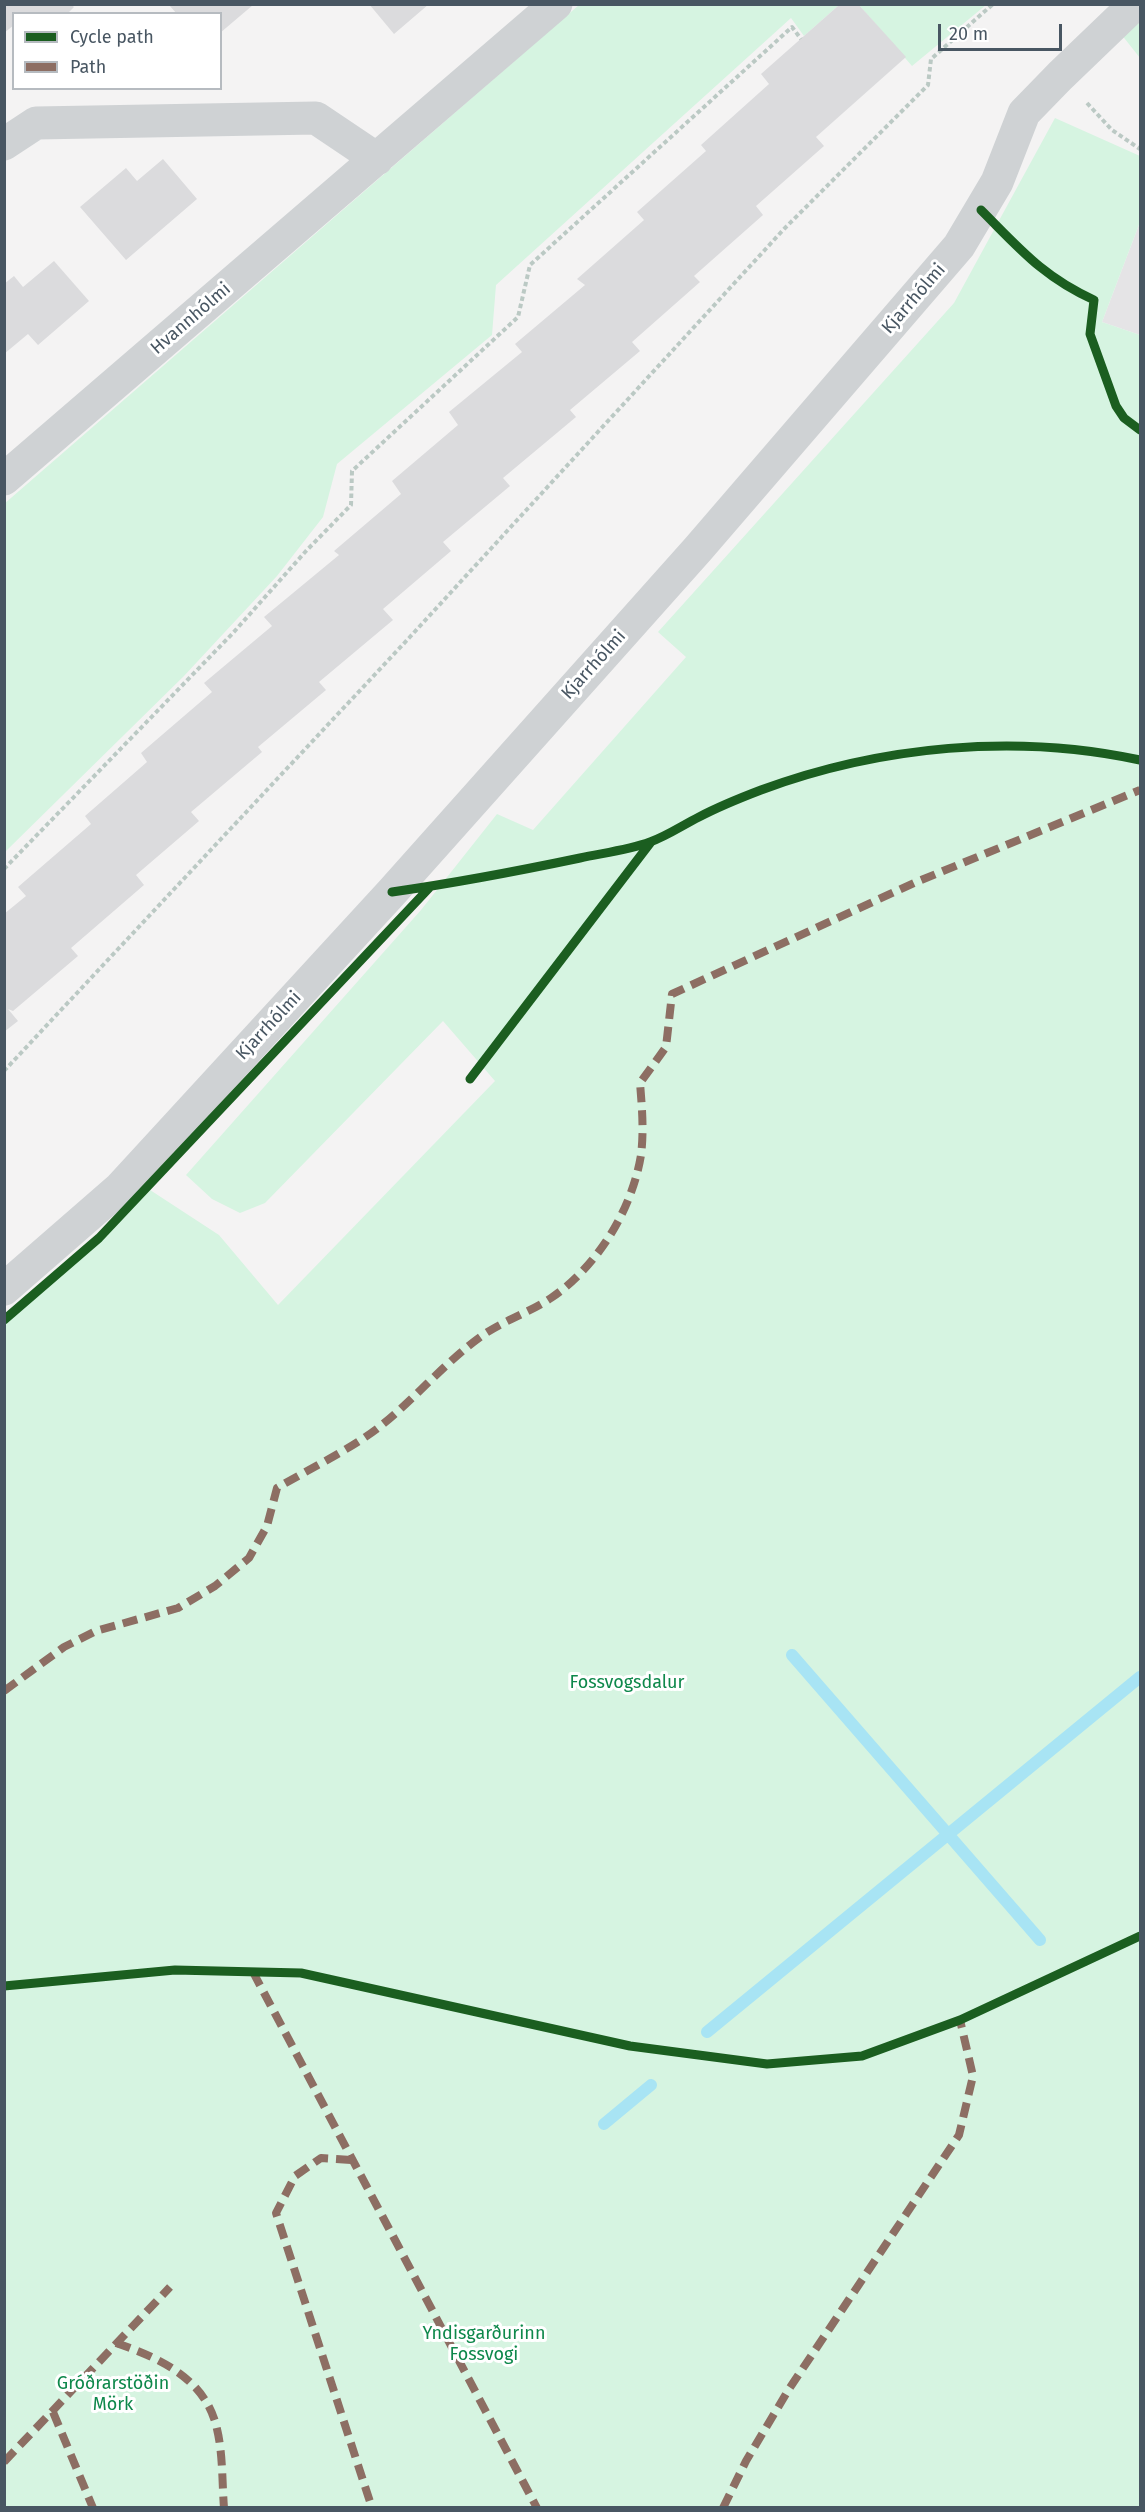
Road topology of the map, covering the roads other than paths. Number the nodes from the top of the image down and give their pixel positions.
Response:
1 (556, 4) edge
2 (1135, 4) edge
3 (4, 144) edge
4 (377, 159) junction
5 (4, 479) edge
6 (4, 1289) edge

1 - 4 street, Hvannhólmi
2 - 6 street, Kjarrhólmi
3 - 4 street
4 - 5 street, Hvannhólmi

